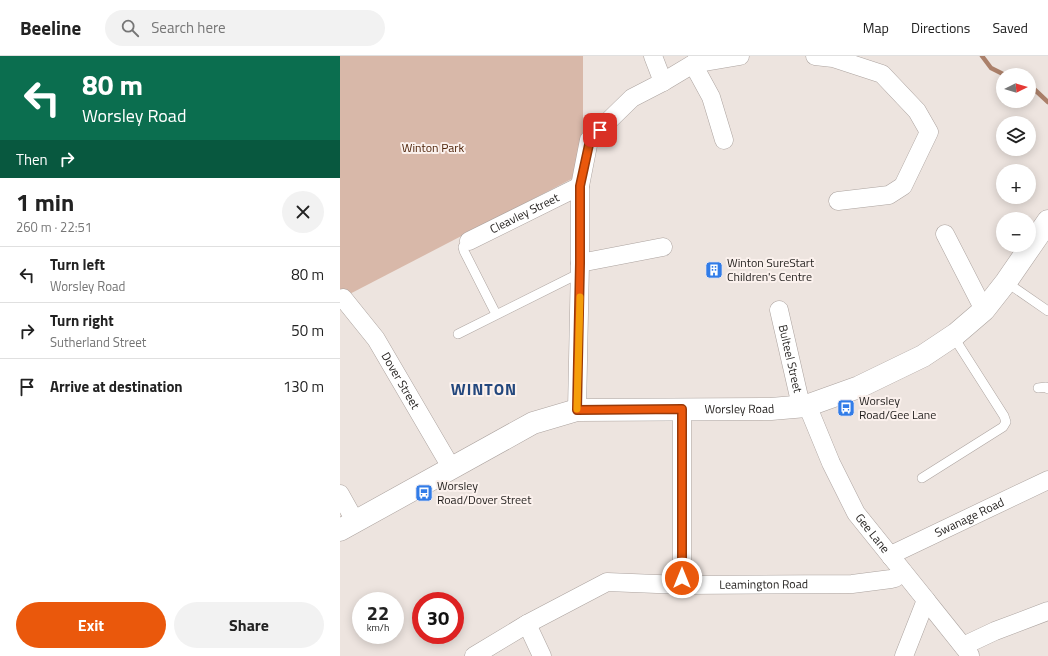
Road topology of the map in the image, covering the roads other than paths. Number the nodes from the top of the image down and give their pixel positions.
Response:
1 (653, 56) edge
2 (740, 56) edge
3 (815, 56) edge
4 (693, 64) junction
5 (663, 82) junction
6 (724, 140) dead end
7 (580, 186) junction
8 (838, 201) dead end
9 (1048, 221) edge
10 (945, 234) dead end
11 (469, 242) joint
12 (663, 247) dead end
13 (580, 268) junction
14 (1006, 282) junction
15 (343, 298) dead end
16 (779, 310) dead end
17 (984, 310) junction
18 (1048, 311) edge
19 (496, 314) junction
20 (458, 334) dead end
21 (953, 336) junction
22 (1038, 388) dead end
23 (1048, 389) edge
24 (806, 406) junction
25 (682, 409) junction
26 (577, 410) junction
27 (452, 469) junction
28 (922, 478) dead end
29 (1048, 480) edge
30 (340, 494) edge
31 (347, 526) edge
32 (891, 556) junction
33 (903, 572) junction
34 (682, 585) junction
35 (926, 600) junction
36 (1048, 611) edge
37 (526, 624) junction
38 (967, 651) edge
39 (474, 656) edge
40 (542, 656) edge
41 (904, 656) edge

1 - 5 street
2 - 4 street
3 - 8 street
4 - 5 street
4 - 6 street
5 - 7 street
7 - 11 street, Cleavley Street
7 - 13 street
9 - 14 main road, Worsley Road
10 - 17 street
11 - 19 lane
12 - 13 street
13 - 19 lane
13 - 26 street
14 - 17 main road, Worsley Road
14 - 18 lane
15 - 27 street, Dover Street
16 - 24 street, Bulteel Street
17 - 21 main road, Worsley Road
19 - 20 lane
21 - 24 main road, Worsley Road
21 - 28 lane
22 - 23 lane
24 - 25 main road, Worsley Road
24 - 32 street, Gee Lane
25 - 26 main road, Worsley Road
25 - 34 street
26 - 27 main road, Worsley Road
27 - 31 main road, Worsley Road
29 - 32 street, Swanage Road
30 - 31 street
32 - 33 street, Gee Lane
33 - 34 street, Leamington Road
33 - 35 street, Gee Lane
34 - 37 street, Leamington Road
35 - 38 street, Gee Lane
35 - 41 street
36 - 38 street
37 - 39 street, Leamington Road
37 - 40 street

